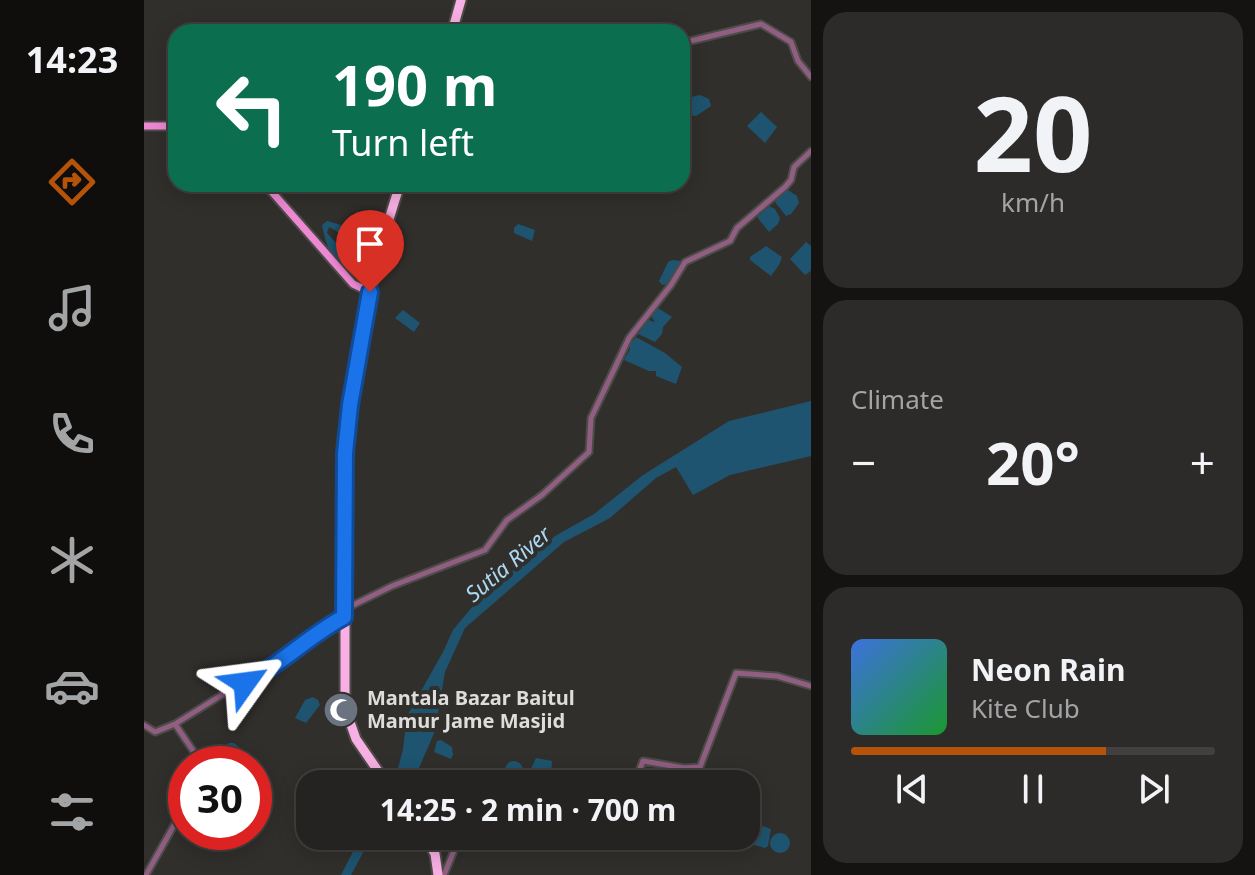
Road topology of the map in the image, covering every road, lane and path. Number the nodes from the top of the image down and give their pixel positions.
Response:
1 (461, 0) edge
2 (454, 24) edge
3 (690, 41) edge
4 (811, 77) edge
5 (144, 126) edge
6 (168, 126) edge
7 (811, 151) edge
8 (272, 192) edge
9 (398, 192) edge
10 (370, 292) junction
11 (344, 613) junction
12 (811, 686) edge
13 (175, 724) junction
14 (144, 725) edge
15 (190, 746) edge
16 (377, 770) edge
17 (640, 770) edge
18 (168, 836) edge
19 (433, 850) edge
20 (453, 850) edge
21 (146, 875) edge
22 (441, 875) edge

1 - 2 highway
3 - 4 street
5 - 6 main road
7 - 11 street
8 - 10 main road
9 - 10 highway
10 - 11 highway
11 - 13 street
11 - 16 highway
12 - 17 street
13 - 14 street
13 - 15 street
18 - 21 street
19 - 22 highway
20 - 22 street

